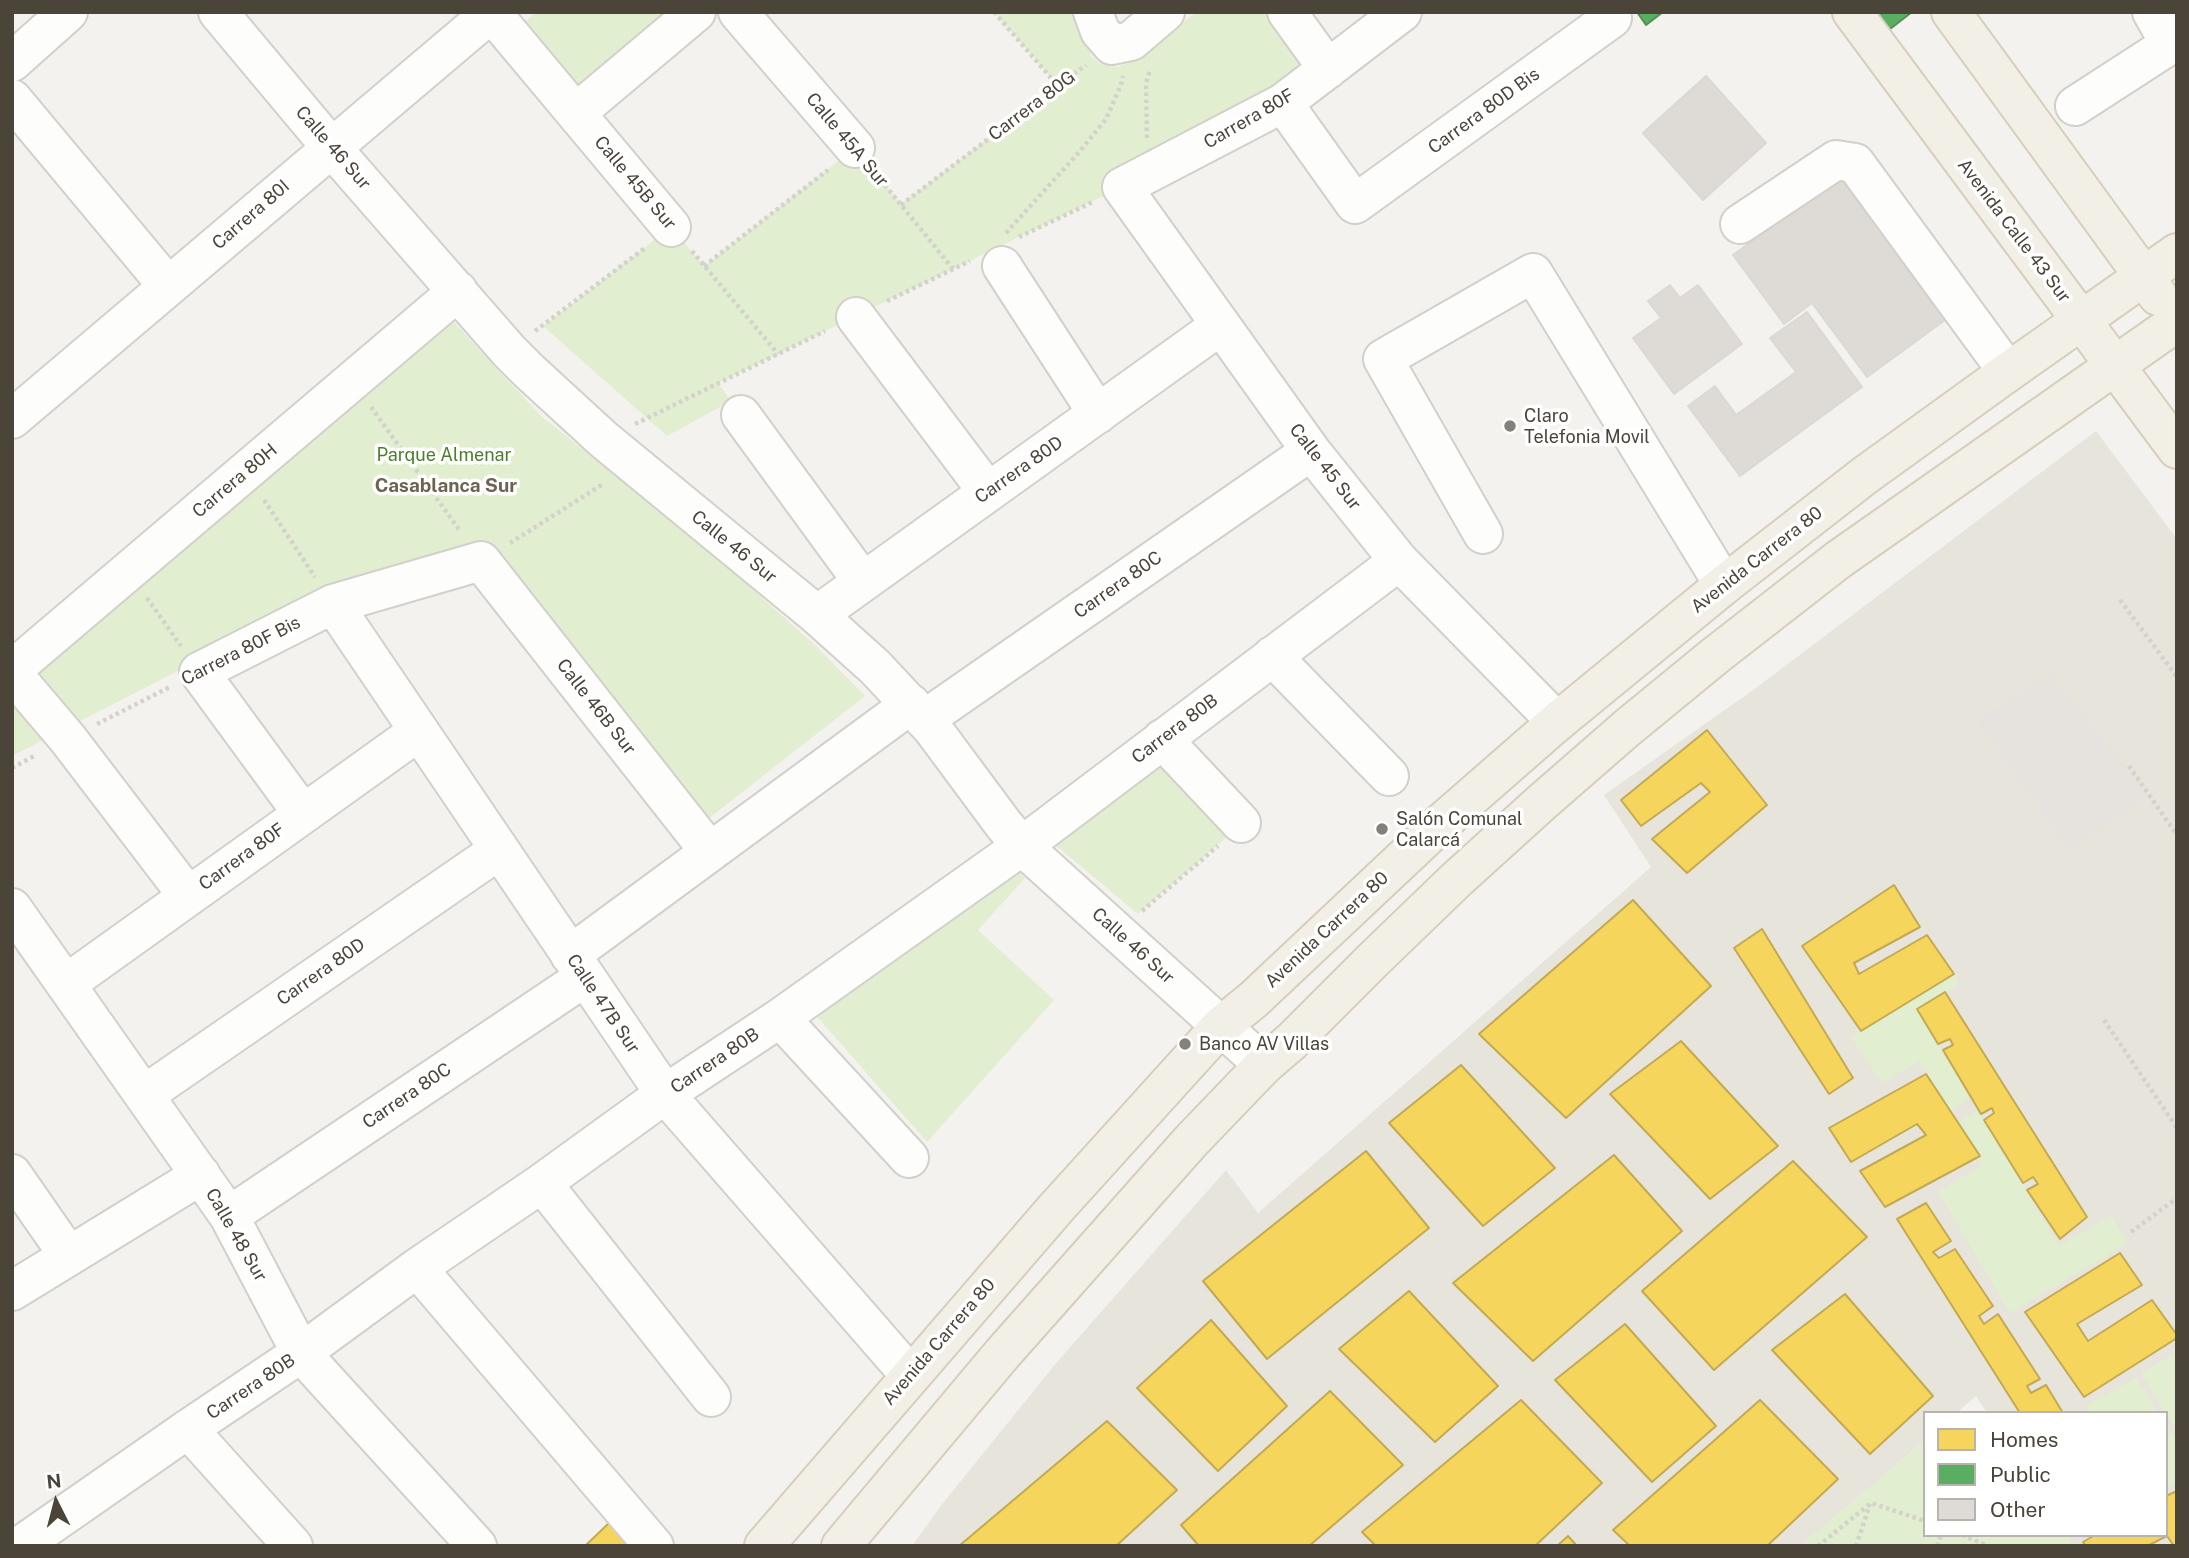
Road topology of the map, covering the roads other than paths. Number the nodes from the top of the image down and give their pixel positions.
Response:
1 (68, 12) edge
2 (218, 12) edge
3 (491, 12) edge
4 (695, 12) edge
5 (738, 12) edge
6 (1093, 12) edge
7 (1165, 12) edge
8 (1287, 12) edge
9 (1402, 12) edge
10 (1852, 12) edge
11 (1951, 12) edge
12 (1612, 18) dead end
13 (2166, 32) edge
14 (12, 62) edge
15 (1328, 69) junction
16 (12, 99) edge
17 (1283, 103) junction
18 (2074, 106) dead end
19 (576, 113) junction
20 (331, 147) junction
21 (855, 148) road end
22 (1137, 180) joint
23 (1740, 224) dead end
24 (671, 227) road end
25 (2177, 253) edge
26 (1000, 254) road end
27 (2144, 276) junction
28 (168, 286) junction
29 (458, 291) junction
30 (856, 317) dead end
31 (2081, 320) junction
32 (2177, 323) edge
33 (1221, 325) junction
34 (2115, 366) junction
35 (2008, 372) junction
36 (16, 408) edge
37 (1098, 414) junction
38 (741, 415) dead end
39 (2177, 449) edge
40 (1311, 451) junction
41 (988, 492) junction
42 (1483, 534) dead end
43 (481, 561) joint
44 (1399, 561) junction
45 (863, 582) junction
46 (1724, 585) junction
47 (333, 604) junction
48 (817, 615) junction
49 (1272, 656) junction
50 (12, 671) edge
51 (918, 711) junction
52 (1557, 722) junction
53 (419, 731) junction
54 (1162, 739) junction
55 (1389, 776) dead end
56 (303, 814) junction
57 (1241, 823) road end
58 (1022, 846) junction
59 (499, 850) junction
60 (710, 852) junction
61 (188, 896) junction
62 (12, 908) edge
63 (577, 966) junction
64 (66, 984) junction
65 (780, 1018) junction
66 (1221, 1026) junction
67 (1264, 1065) junction
68 (665, 1094) junction
69 (144, 1095) junction
70 (909, 1158) dead end
71 (12, 1174) edge
72 (201, 1175) junction
73 (542, 1183) junction
74 (229, 1216) junction
75 (69, 1256) junction
76 (417, 1268) junction
77 (12, 1291) edge
78 (301, 1353) junction
79 (910, 1375) junction
80 (711, 1397) dead end
81 (188, 1429) junction
82 (275, 1540) edge
83 (20, 1546) edge
84 (477, 1546) edge
85 (654, 1546) edge
86 (764, 1546) edge
87 (841, 1546) edge

1 - 14 street
2 - 20 street, Calle 46 Sur
3 - 19 street, Calle 45B Sur
3 - 20 street, Carrera 80I
4 - 19 street
5 - 21 street, Calle 45A Sur
6 - 7 street
8 - 15 street
9 - 15 street, Carrera 80F
10 - 31 main road, Avenida Calle 43 Sur
11 - 27 main road
12 - 17 street, Carrera 80D Bis
13 - 18 street
15 - 17 street, Carrera 80F
16 - 28 street
17 - 22 street, Carrera 80F
19 - 24 street, Calle 45B Sur
20 - 28 street, Carrera 80I
20 - 29 street, Calle 46 Sur
22 - 33 street, Calle 45 Sur
23 - 35 street
25 - 27 main road, Avenida Carrera 80
26 - 37 street
27 - 31 main road, Avenida Carrera 80
27 - 32 main road
28 - 36 street, Carrera 80I
29 - 48 street, Calle 46 Sur
29 - 50 street, Carrera 80H
30 - 41 street
31 - 34 main road, Avenida Calle 43 Sur
31 - 35 main road, Avenida Carrera 80
32 - 34 main road
33 - 37 street, Carrera 80D
33 - 40 street, Calle 45 Sur
34 - 39 main road, Avenida Calle 43 Sur
34 - 67 main road
35 - 46 main road, Avenida Carrera 80
37 - 41 street, Carrera 80D
38 - 45 street
40 - 44 street, Calle 45 Sur
40 - 51 street, Carrera 80C
41 - 45 street, Carrera 80D
42 - 46 street
43 - 47 street, Carrera 80F Bis
43 - 60 street, Calle 46B Sur
44 - 49 street, Carrera 80B
44 - 52 street, Calle 45 Sur
45 - 48 street, Carrera 80D
46 - 52 main road, Avenida Carrera 80
47 - 53 street, Calle 47B Sur
47 - 56 street, Carrera 80F Bis
48 - 51 street, Calle 46 Sur
49 - 54 street, Carrera 80B
49 - 55 street
50 - 61 street
51 - 58 street, Calle 46 Sur
51 - 60 street, Carrera 80C
52 - 66 main road, Avenida Carrera 80
53 - 56 street, Carrera 80F
53 - 59 street, Calle 47B Sur
54 - 57 street
54 - 58 street, Carrera 80B
56 - 61 street, Carrera 80F
58 - 65 street, Carrera 80B
58 - 66 street, Calle 46 Sur
59 - 63 street, Calle 47B Sur
59 - 69 street, Carrera 80D
60 - 63 street, Carrera 80C
61 - 64 street, Carrera 80F
62 - 64 street, Calle 48 Sur
63 - 68 street, Calle 47B Sur
63 - 74 street, Carrera 80C
64 - 69 street, Calle 48 Sur
65 - 68 street, Carrera 80B
65 - 70 street
66 - 67 street, Calle 46 Sur
66 - 79 main road, Avenida Carrera 80
67 - 87 main road
68 - 73 street, Carrera 80B
68 - 79 street, Calle 47B Sur
69 - 72 street, Calle 48 Sur
71 - 75 street
72 - 74 street, Calle 48 Sur
72 - 75 street
73 - 76 street, Carrera 80B
73 - 80 street
74 - 78 street, Calle 48 Sur
75 - 77 street
76 - 78 street, Carrera 80B
76 - 85 street
78 - 81 street, Carrera 80B
78 - 84 street, Calle 48 Sur
79 - 86 main road, Avenida Carrera 80
81 - 82 street
81 - 83 street, Carrera 80B

